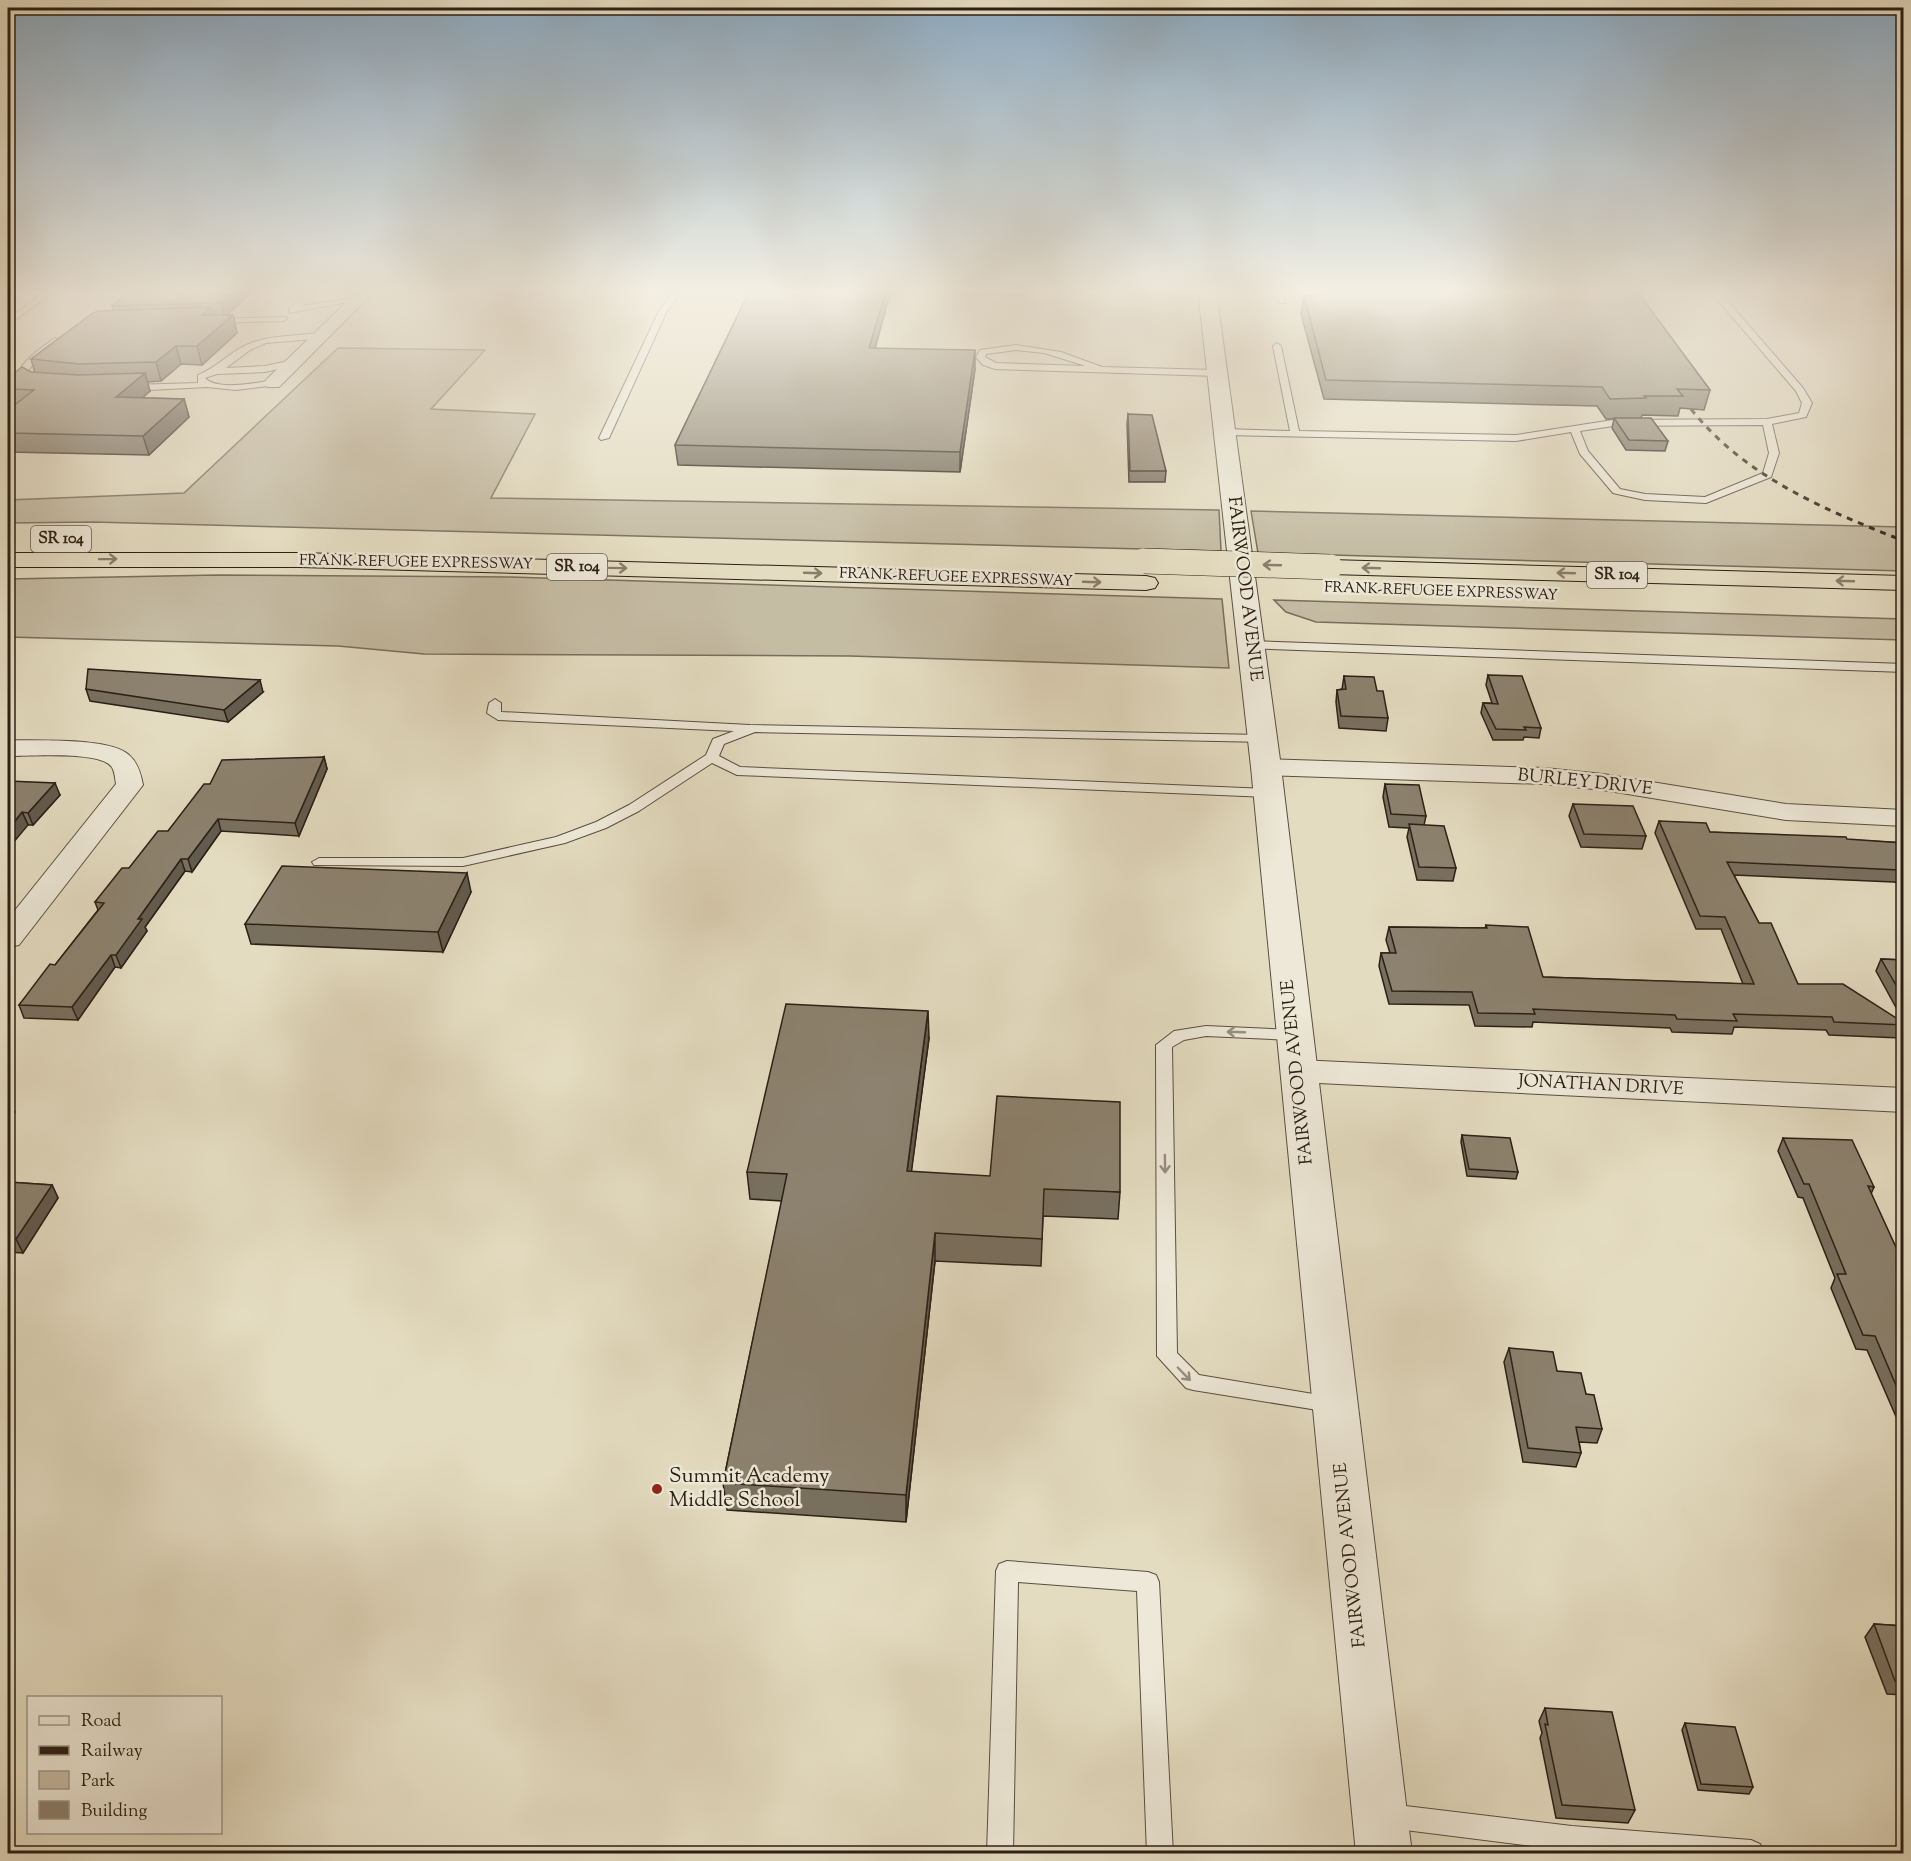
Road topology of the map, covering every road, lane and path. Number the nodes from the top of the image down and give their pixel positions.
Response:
1 (24, 377) edge
2 (201, 377) edge
3 (279, 377) edge
4 (632, 377) edge
5 (1217, 377) edge
6 (1283, 377) edge
7 (1789, 377) edge
8 (273, 383) joint
9 (37, 385) edge
10 (206, 385) junction
11 (120, 388) edge
12 (1767, 422) junction
13 (1574, 429) junction
14 (1224, 432) junction
15 (1295, 434) junction
16 (604, 438) dead end
17 (135, 538) dead end
18 (220, 538) dead end
19 (8, 540) edge
20 (388, 540) dead end
21 (1085, 559) dead end
22 (8, 560) edge
23 (1145, 572) junction
24 (1331, 578) junction
25 (1904, 583) edge
26 (1904, 605) edge
27 (1250, 645) junction
28 (1904, 668) edge
29 (495, 703) dead end
30 (753, 728) junction
31 (8, 748) edge
32 (712, 757) junction
33 (1265, 766) junction
34 (1904, 818) edge
35 (319, 862) dead end
36 (8, 938) edge
37 (1296, 1053) junction
38 (1904, 1100) edge
39 (1334, 1405) junction
40 (1382, 1834) edge
41 (1751, 1853) edge
42 (1000, 1854) edge
43 (1160, 1854) edge

1 - 9 lane
2 - 10 lane
3 - 8 street
4 - 16 lane
5 - 14 street, FAIRWOOD AVENUE
6 - 15 lane
7 - 12 lane
8 - 10 lane
10 - 11 lane
12 - 13 lane
12 - 13 lane
13 - 15 lane
14 - 15 lane
14 - 27 street, FAIRWOOD AVENUE
17 - 19 highway, SR 104
18 - 20 highway, FRANK-REFUGEE EXPRESSWAY
21 - 23 highway, FRANK-REFUGEE EXPRESSWAY / SR 104
22 -> 23 highway, FRANK-REFUGEE EXPRESSWAY / SR 104
23 - 24 highway, FRANK-REFUGEE EXPRESSWAY / SR 104
25 -> 24 highway, FRANK-REFUGEE EXPRESSWAY / SR 104
24 - 26 highway, FRANK-REFUGEE EXPRESSWAY / SR 104
27 - 28 lane
27 - 33 street, FAIRWOOD AVENUE
29 - 30 lane
30 - 32 lane
30 - 33 lane
31 - 36 street
32 - 33 lane
32 - 35 lane
33 - 34 street, BURLEY DRIVE
33 - 37 street, FAIRWOOD AVENUE
37 - 38 street, JONATHAN DRIVE
37 - 39 street, FAIRWOOD AVENUE
37 -> 39 lane
39 - 40 street, FAIRWOOD AVENUE
40 - 41 lane
42 - 43 lane

